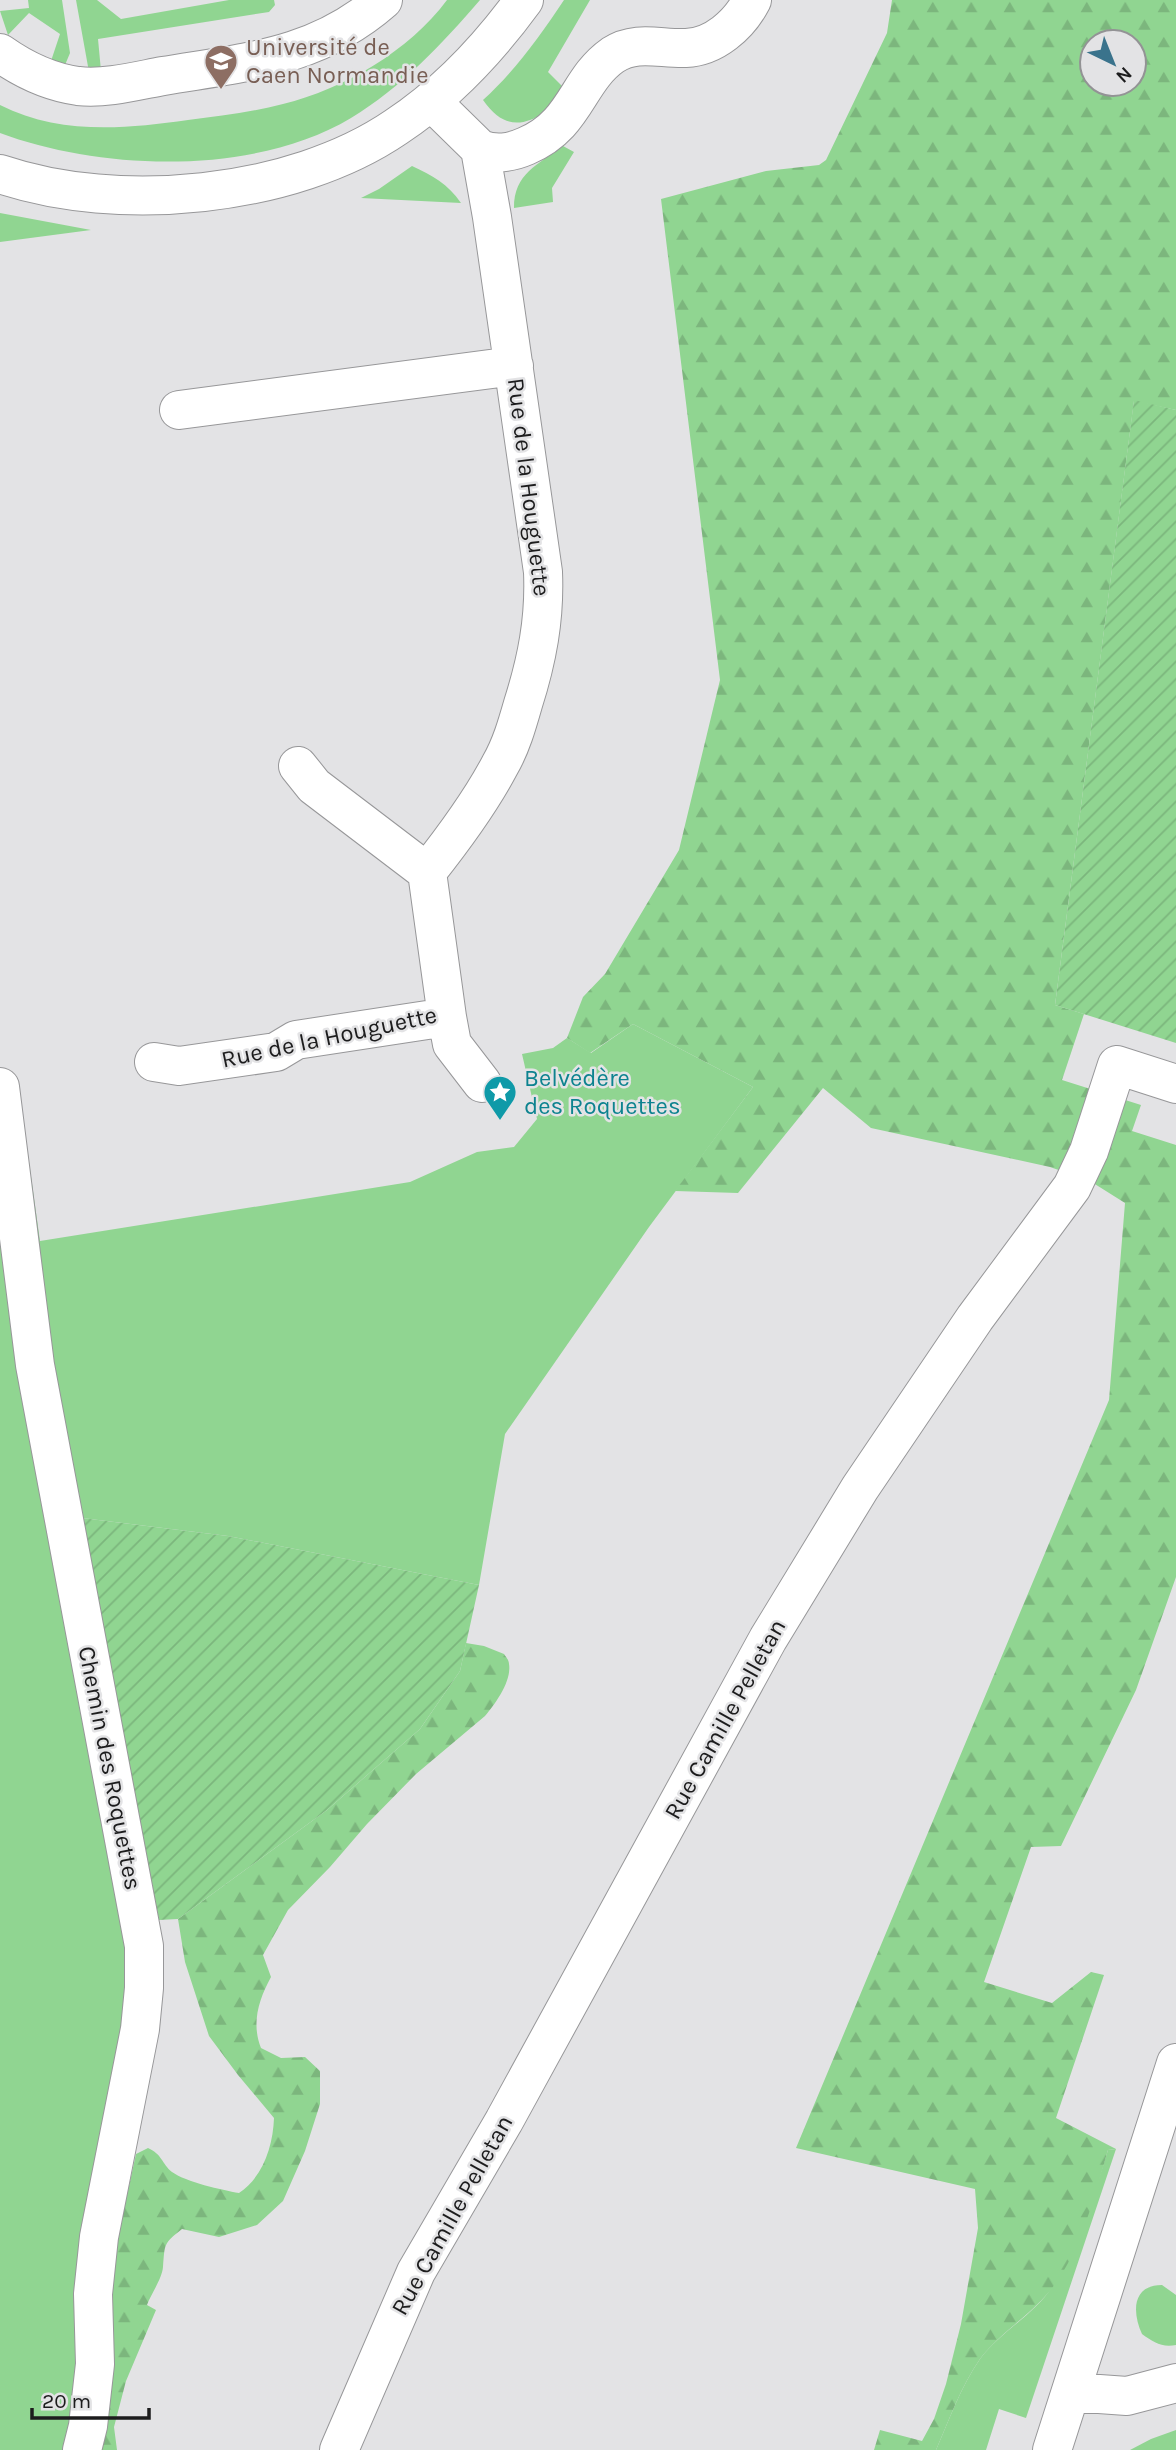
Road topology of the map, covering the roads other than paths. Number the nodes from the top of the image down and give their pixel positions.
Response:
1 (383, 0) edge
2 (524, 0) edge
3 (751, 0) edge
4 (0, 53) edge
5 (431, 100) junction
6 (480, 149) junction
7 (0, 174) edge
8 (514, 366) junction
9 (179, 410) dead end
10 (298, 766) dead end
11 (427, 872) junction
12 (447, 1017) junction
13 (154, 1062) dead end
14 (482, 1083) dead end
15 (1176, 1084) edge
16 (0, 1087) edge
17 (1176, 2063) edge
18 (1176, 2383) edge
19 (1071, 2392) junction
20 (82, 2450) edge
21 (339, 2450) edge
22 (1052, 2450) edge

1 - 4 street
2 - 5 street
3 - 6 street
5 - 6 street
5 - 7 street
6 - 8 street, Rue de la Houguette
8 - 9 street, Rue de la Houguette
8 - 11 street, Rue de la Houguette
10 - 11 street
11 - 12 street, Rue de la Houguette
12 - 13 street, Rue de la Houguette
12 - 14 street
15 - 21 street, Rue Camille Pelletan
16 - 20 street, Chemin des Roquettes
17 - 19 street
18 - 19 street
19 - 22 street

